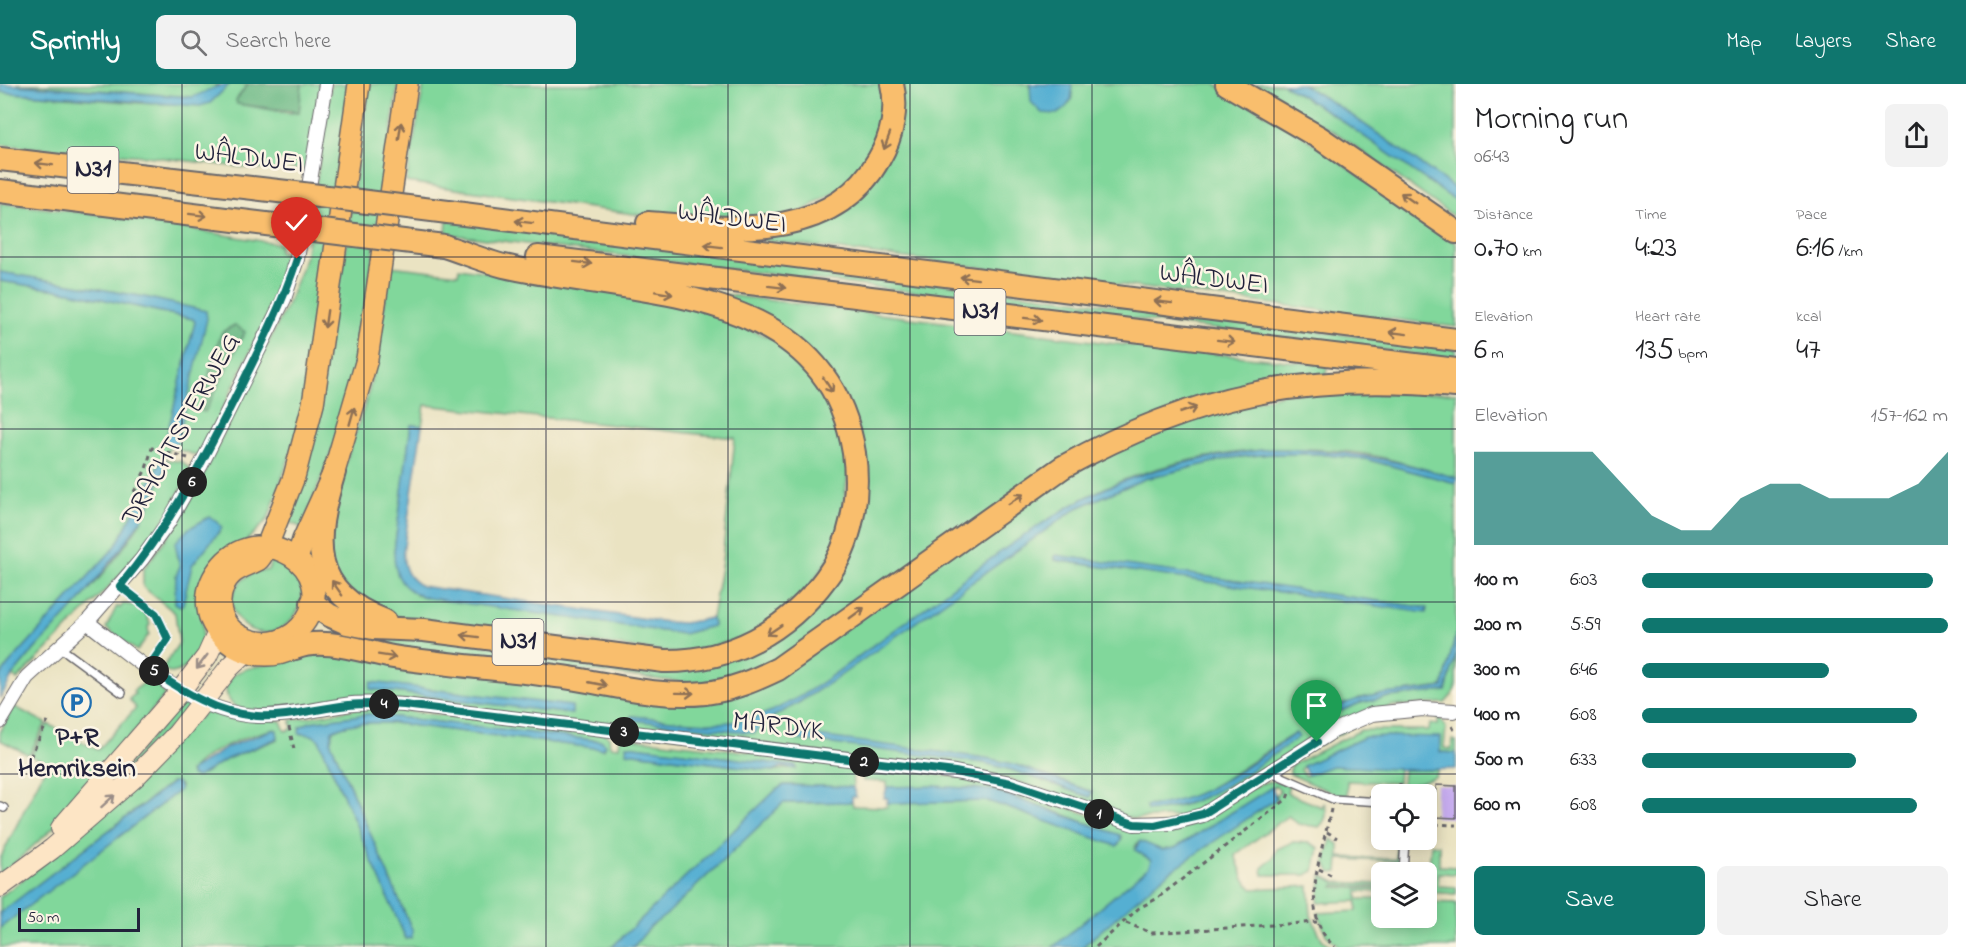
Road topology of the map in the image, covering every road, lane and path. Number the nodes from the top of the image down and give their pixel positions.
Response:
1 (326, 84) edge
2 (360, 84) edge
3 (407, 84) edge
4 (892, 84) edge
5 (1227, 84) edge
6 (0, 159) edge
7 (0, 191) edge
8 (582, 229) junction
9 (1456, 232) edge
10 (444, 246) junction
11 (1456, 340) edge
12 (1456, 370) edge
13 (1456, 386) edge
14 (201, 465) junction
15 (334, 472) junction
16 (134, 492) dead end
17 (266, 546) junction
18 (297, 559) junction
19 (120, 586) junction
20 (312, 603) junction
21 (87, 622) junction
22 (424, 630) junction
23 (218, 632) junction
24 (294, 641) junction
25 (58, 646) junction
26 (250, 648) junction
27 (148, 668) junction
28 (181, 690) junction
29 (123, 693) dead end
30 (203, 702) junction
31 (1454, 711) dead end
32 (48, 721) dead end
33 (0, 722) edge
34 (290, 731) dead end
35 (294, 749) dead end
36 (30, 757) dead end
37 (1271, 772) junction
38 (1289, 794) dead end
39 (1334, 799) junction
40 (1371, 801) edge
41 (1437, 824) edge
42 (1456, 825) edge
43 (1327, 832) junction
44 (1337, 838) dead end
45 (1319, 869) junction
46 (1335, 876) dead end
47 (6, 882) edge
48 (1125, 922) junction
49 (1317, 922) junction
50 (1096, 947) edge
51 (1335, 947) edge

1 - 14 street, DRACHTSTERWEG
2 -> 17 main road
15 -> 3 main road
4 -> 8 highway, N31
9 -> 5 highway
8 -> 6 highway, WÂLDWEI / N31, bridge
7 -> 10 highway, N31, bridge
11 -> 8 highway, WÂLDWEI / N31
10 -> 12 highway, N31
10 -> 22 highway, N31
24 -> 13 highway, N31
14 - 16 path
14 - 19 street, DRACHTSTERWEG
15 - 18 main road
22 -> 15 highway, N31
17 - 18 main road
17 - 23 main road
17 - 26 main road
18 - 20 main road
19 - 21 street, DRACHTSTERWEG
19 - 27 lane
20 - 22 highway, N31
20 - 24 main road
21 - 25 street
21 - 27 street, MARDYK
23 - 26 main road
23 -> 28 main road
24 - 26 main road
25 - 29 lane
25 - 33 street
26 - 30 main road
27 - 28 street, MARDYK
28 - 30 street, MARDYK
28 - 47 main road
30 - 37 street, MARDYK
47 -> 30 main road
31 - 37 street, MARDYK
32 - 36 path
34 - 35 path
37 - 39 lane
38 - 48 path
39 - 40 lane
39 - 43 path
41 - 42 path
43 - 44 path
43 - 45 path
45 - 46 path
45 - 49 path
48 - 49 path
48 - 50 path
49 - 51 path

